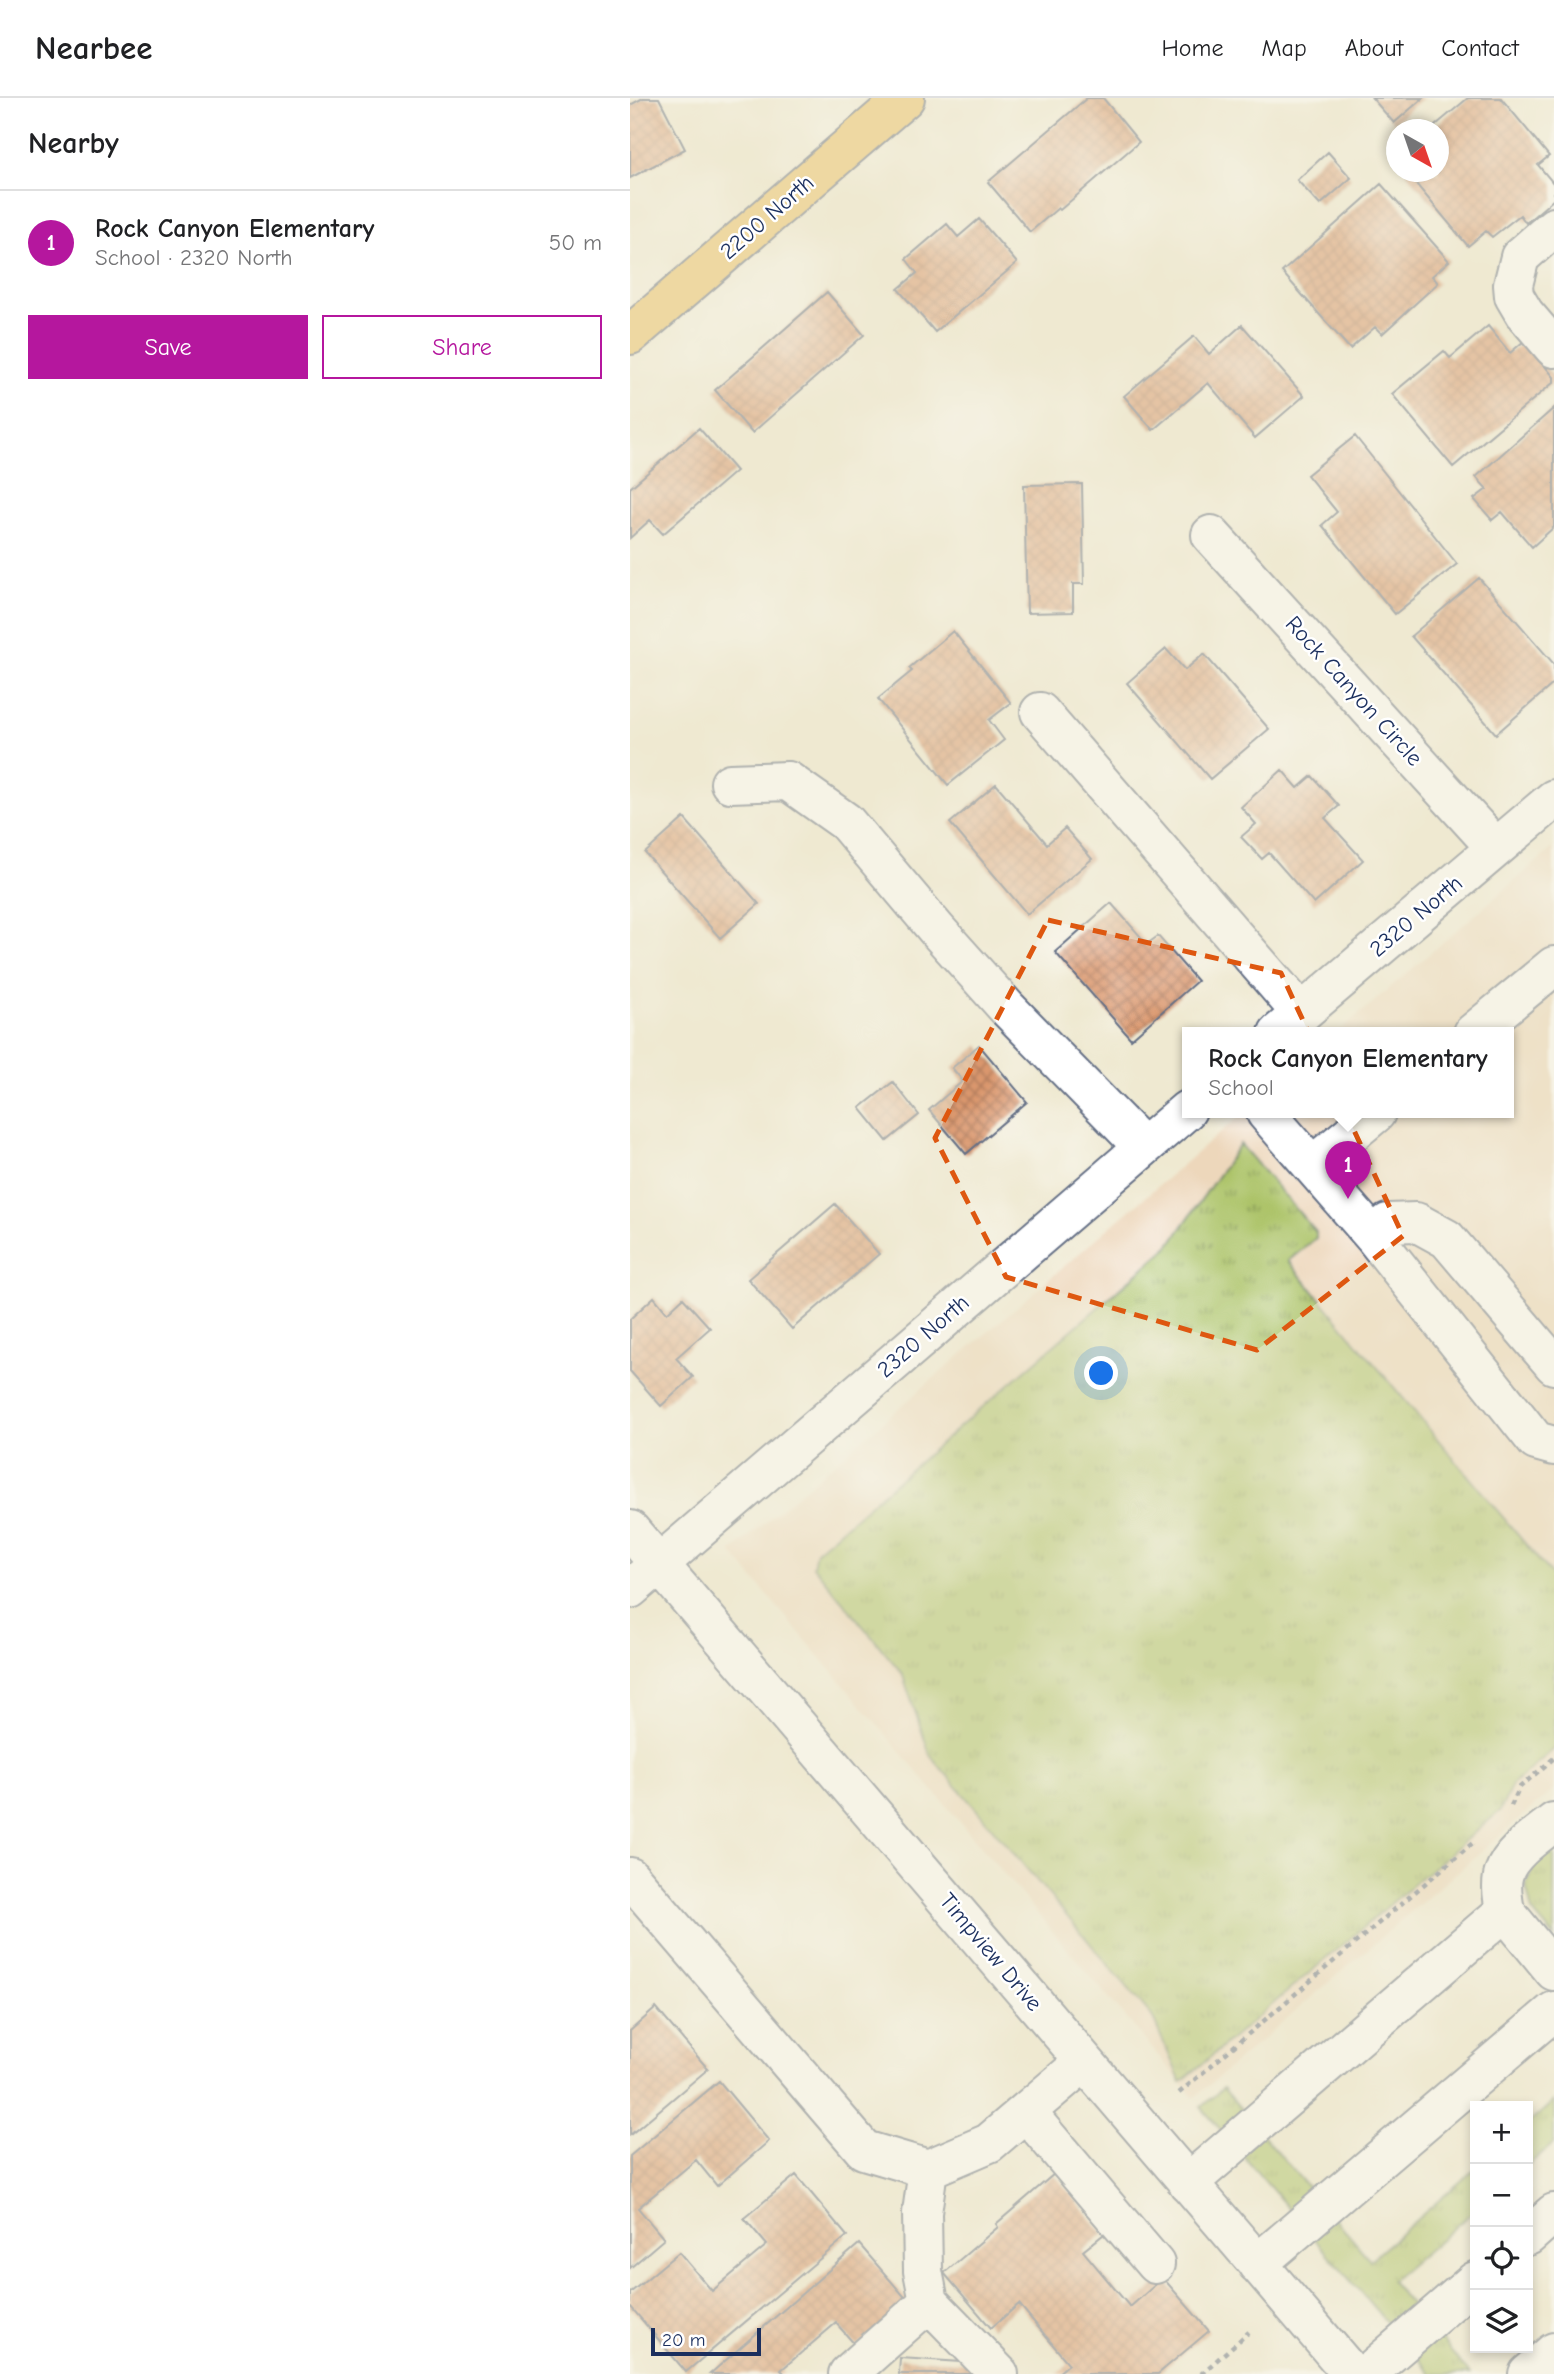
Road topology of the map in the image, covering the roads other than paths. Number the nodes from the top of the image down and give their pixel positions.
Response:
1 (905, 98) edge
2 (1554, 227) edge
3 (630, 335) edge
4 (1554, 348) edge
5 (1211, 535) dead end
6 (1040, 712) dead end
7 (730, 783) dead end
8 (1554, 799) edge
9 (1496, 848) junction
10 (1554, 966) edge
11 (1290, 1023) edge
12 (1481, 1027) edge
13 (1182, 1114) edge
14 (1270, 1118) edge
15 (1370, 1118) edge
16 (1143, 1147) junction
17 (1312, 1166) junction
18 (1374, 1237) junction
19 (1554, 1365) edge
20 (1554, 1446) edge
21 (630, 1530) edge
22 (659, 1563) junction
23 (630, 1589) edge
24 (1554, 1822) edge
25 (630, 1877) edge
26 (1505, 1911) junction
27 (1554, 1971) edge
28 (1554, 2011) edge
29 (1084, 2062) junction
30 (1026, 2112) junction
31 (928, 2169) junction
32 (1188, 2183) junction
33 (1554, 2213) edge
34 (1533, 2232) edge
35 (1155, 2264) dead end
36 (1257, 2264) junction
37 (1470, 2285) edge
38 (929, 2302) junction
39 (1554, 2352) edge
40 (848, 2374) edge
41 (999, 2374) edge
42 (1352, 2374) edge
43 (1367, 2374) edge
44 (1528, 2374) edge

1 - 3 main road, 2200 North
2 - 4 street
5 - 9 street, Rock Canyon Circle
6 - 11 street
7 - 16 street
8 - 9 street, 2320 North
9 - 11 street, 2320 North
10 - 12 street
13 - 16 street, 2320 North
14 - 17 street
15 - 17 street
16 - 22 street, 2320 North
17 - 18 street
18 - 19 street
18 - 20 street
21 - 22 street, Timpview Drive
22 - 23 street, 2320 North
22 - 29 street, Timpview Drive
24 - 26 street
25 - 31 street
26 - 27 street
26 - 32 street
28 - 36 street
29 - 30 street
29 - 32 street, Timpview Drive
30 - 31 street
30 - 35 street
31 - 38 street
32 - 36 street, Timpview Drive
33 - 34 street
36 - 42 street, Timpview Drive
37 - 43 street
38 - 40 street
38 - 41 street
39 - 44 street

